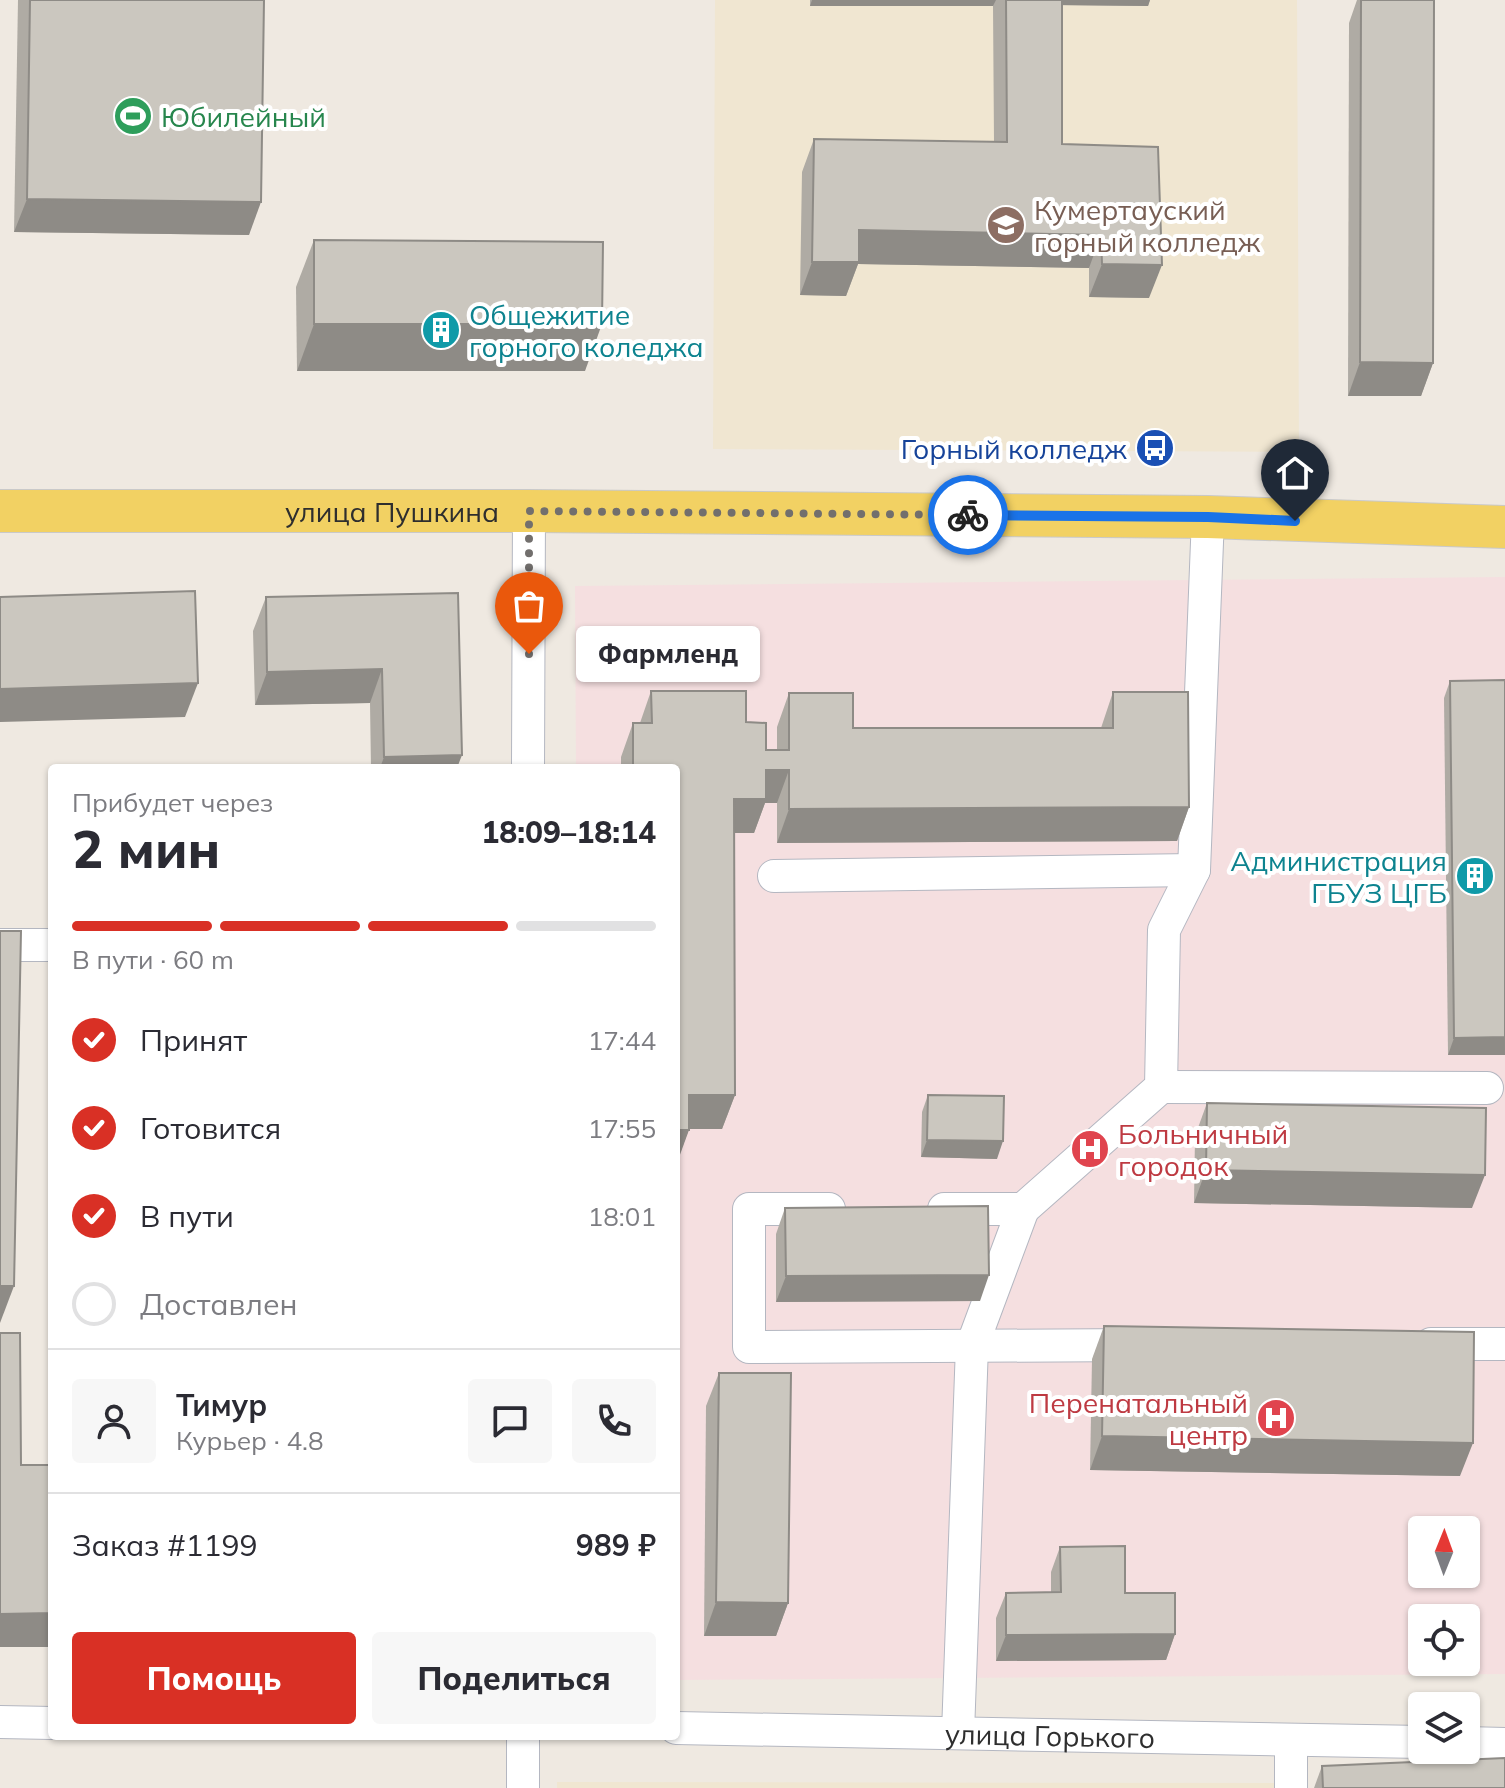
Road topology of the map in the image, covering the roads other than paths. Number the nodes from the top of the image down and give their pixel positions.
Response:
1 (0, 511) edge
2 (529, 511) junction
3 (1208, 517) junction
4 (1505, 527) edge
5 (528, 764) edge
6 (1194, 870) junction
7 (774, 876) dead end
8 (0, 945) edge
9 (48, 945) edge
10 (1161, 1087) junction
11 (1487, 1088) dead end
12 (856, 1209) edge
13 (917, 1209) edge
14 (1023, 1209) junction
15 (1395, 1344) edge
16 (1505, 1344) edge
17 (1176, 1345) edge
18 (972, 1346) junction
19 (0, 1722) edge
20 (48, 1723) edge
21 (680, 1728) edge
22 (958, 1733) junction
23 (523, 1740) edge
24 (1291, 1740) junction
25 (1408, 1742) edge
26 (1480, 1743) edge
27 (1505, 1744) edge
28 (523, 1788) edge
29 (1291, 1788) edge

1 - 2 main road, улица Пушкина
2 - 3 main road, улица Пушкина
2 - 5 street
3 - 4 main road, улица Пушкина
3 - 6 street
6 - 7 street
6 - 10 street
8 - 9 street
10 - 11 street
10 - 14 street
12 - 18 street
13 - 14 street
14 - 18 street
15 - 16 street
17 - 18 street
18 - 22 street
19 - 20 street
21 - 22 street, улица Горького
22 - 24 street, улица Горького
23 - 28 street
24 - 25 street, улица Горького
24 - 29 street
26 - 27 street

